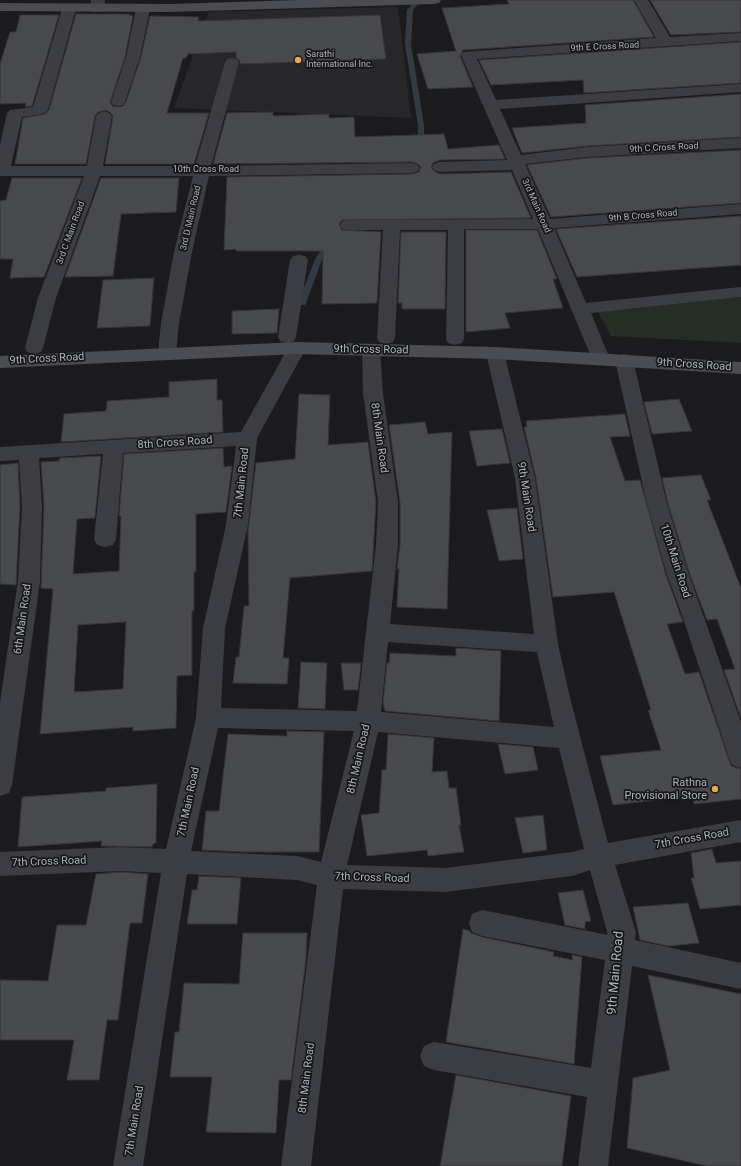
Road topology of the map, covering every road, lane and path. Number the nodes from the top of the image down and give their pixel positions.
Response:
1 (419, 0) edge
2 (434, 0) edge
3 (642, 0) edge
4 (334, 2) edge
5 (252, 3) edge
6 (98, 4) edge
7 (170, 4) edge
8 (0, 7) edge
9 (69, 9) junction
10 (143, 9) junction
11 (741, 37) edge
12 (666, 43) junction
13 (468, 55) joint
14 (232, 62) dead end
15 (741, 88) edge
16 (118, 102) dead end
17 (490, 105) junction
18 (8, 113) edge
19 (104, 116) dead end
20 (741, 143) edge
21 (516, 163) junction
22 (440, 167) dead end
23 (412, 168) dead end
24 (94, 170) junction
25 (1, 171) edge
26 (202, 171) junction
27 (741, 209) edge
28 (544, 224) junction
29 (348, 225) dead end
30 (392, 225) junction
31 (456, 225) junction
32 (299, 260) dead end
33 (741, 292) edge
34 (579, 309) junction
35 (455, 339) junction
36 (292, 343) junction
37 (378, 344) junction
38 (168, 347) junction
39 (34, 348) junction
40 (0, 350) edge
41 (597, 351) junction
42 (496, 353) junction
43 (624, 360) junction
44 (0, 362) edge
45 (741, 365) edge
46 (247, 438) junction
47 (114, 446) junction
48 (29, 452) junction
49 (0, 454) edge
50 (106, 539) dead end
51 (377, 632) junction
52 (547, 644) junction
53 (208, 718) junction
54 (368, 722) junction
55 (568, 739) junction
56 (741, 758) edge
57 (0, 785) edge
58 (741, 831) edge
59 (599, 856) junction
60 (176, 862) junction
61 (0, 864) edge
62 (332, 877) junction
63 (482, 923) dead end
64 (620, 950) junction
65 (741, 976) edge
66 (434, 1056) dead end
67 (603, 1085) junction
68 (128, 1166) edge
69 (296, 1166) edge
70 (593, 1166) edge

1 - 2 main road
1 - 4 main road
3 - 12 street
4 - 5 main road
5 - 7 main road
6 - 9 main road
6 - 10 main road
7 - 10 main road
8 - 9 main road
9 - 18 street
10 - 16 street
11 - 12 street, 9th E Cross Road
12 - 13 street, 9th E Cross Road
13 - 17 street, 3rd Main Road
14 - 26 street, 3rd D Main Road
15 - 17 street
17 - 21 street, 3rd Main Road
18 - 25 street
19 - 24 street, 3rd C Main Road
20 - 21 street, 9th C Cross Road
21 - 22 street, 9th C Cross Road
21 - 28 street, 3rd Main Road
23 - 26 street, 10th Cross Road
24 - 25 street, 10th Cross Road
24 - 26 street, 10th Cross Road
24 - 39 street, 3rd C Main Road
26 - 38 street, 3rd D Main Road
27 - 28 street, 9th B Cross Road
28 - 31 street, 9th B Cross Road
28 - 34 street, 3rd Main Road
29 - 30 street, 9th B Cross Road
30 - 31 street, 9th B Cross Road
30 - 37 street, 8th Main Road
31 - 35 street
32 - 36 street
33 - 34 street
34 - 41 street, 3rd Main Road
35 - 37 main road, 9th Cross Road
35 - 41 main road, 9th Cross Road
36 - 37 main road, 9th Cross Road
36 - 38 main road, 9th Cross Road
36 - 46 street
37 - 42 main road, 9th Cross Road
37 - 51 street, 8th Main Road
38 - 39 main road, 9th Cross Road
38 - 44 main road, 9th Cross Road
39 - 40 main road, 9th Cross Road
41 - 42 main road, 9th Cross Road
41 - 43 main road, 9th Cross Road
41 - 45 main road, 9th Cross Road
42 - 52 street, 9th Main Road
43 - 45 main road, 9th Cross Road
43 - 56 street, 10th Main Road
46 - 47 street, 8th Cross Road
46 - 53 street, 7th Main Road
47 - 48 street, 8th Cross Road
47 - 50 street
48 - 49 street, 8th Cross Road
48 - 57 street, 6th Main Road
51 - 52 street
51 - 54 street, 8th Main Road
52 - 55 street, 9th Main Road
53 - 54 street
53 - 60 street, 7th Main Road
54 - 55 street
54 - 62 street, 8th Main Road
55 - 59 street, 9th Main Road
58 - 59 street, 7th Cross Road
59 - 62 street, 7th Cross Road
59 - 64 street, 9th Main Road
60 - 61 street, 7th Cross Road
60 - 62 street, 7th Cross Road
60 - 68 street, 7th Main Road
62 - 69 street, 8th Main Road
63 - 64 street
64 - 65 street
64 - 67 street, 9th Main Road
66 - 67 street
67 - 70 street, 9th Main Road

